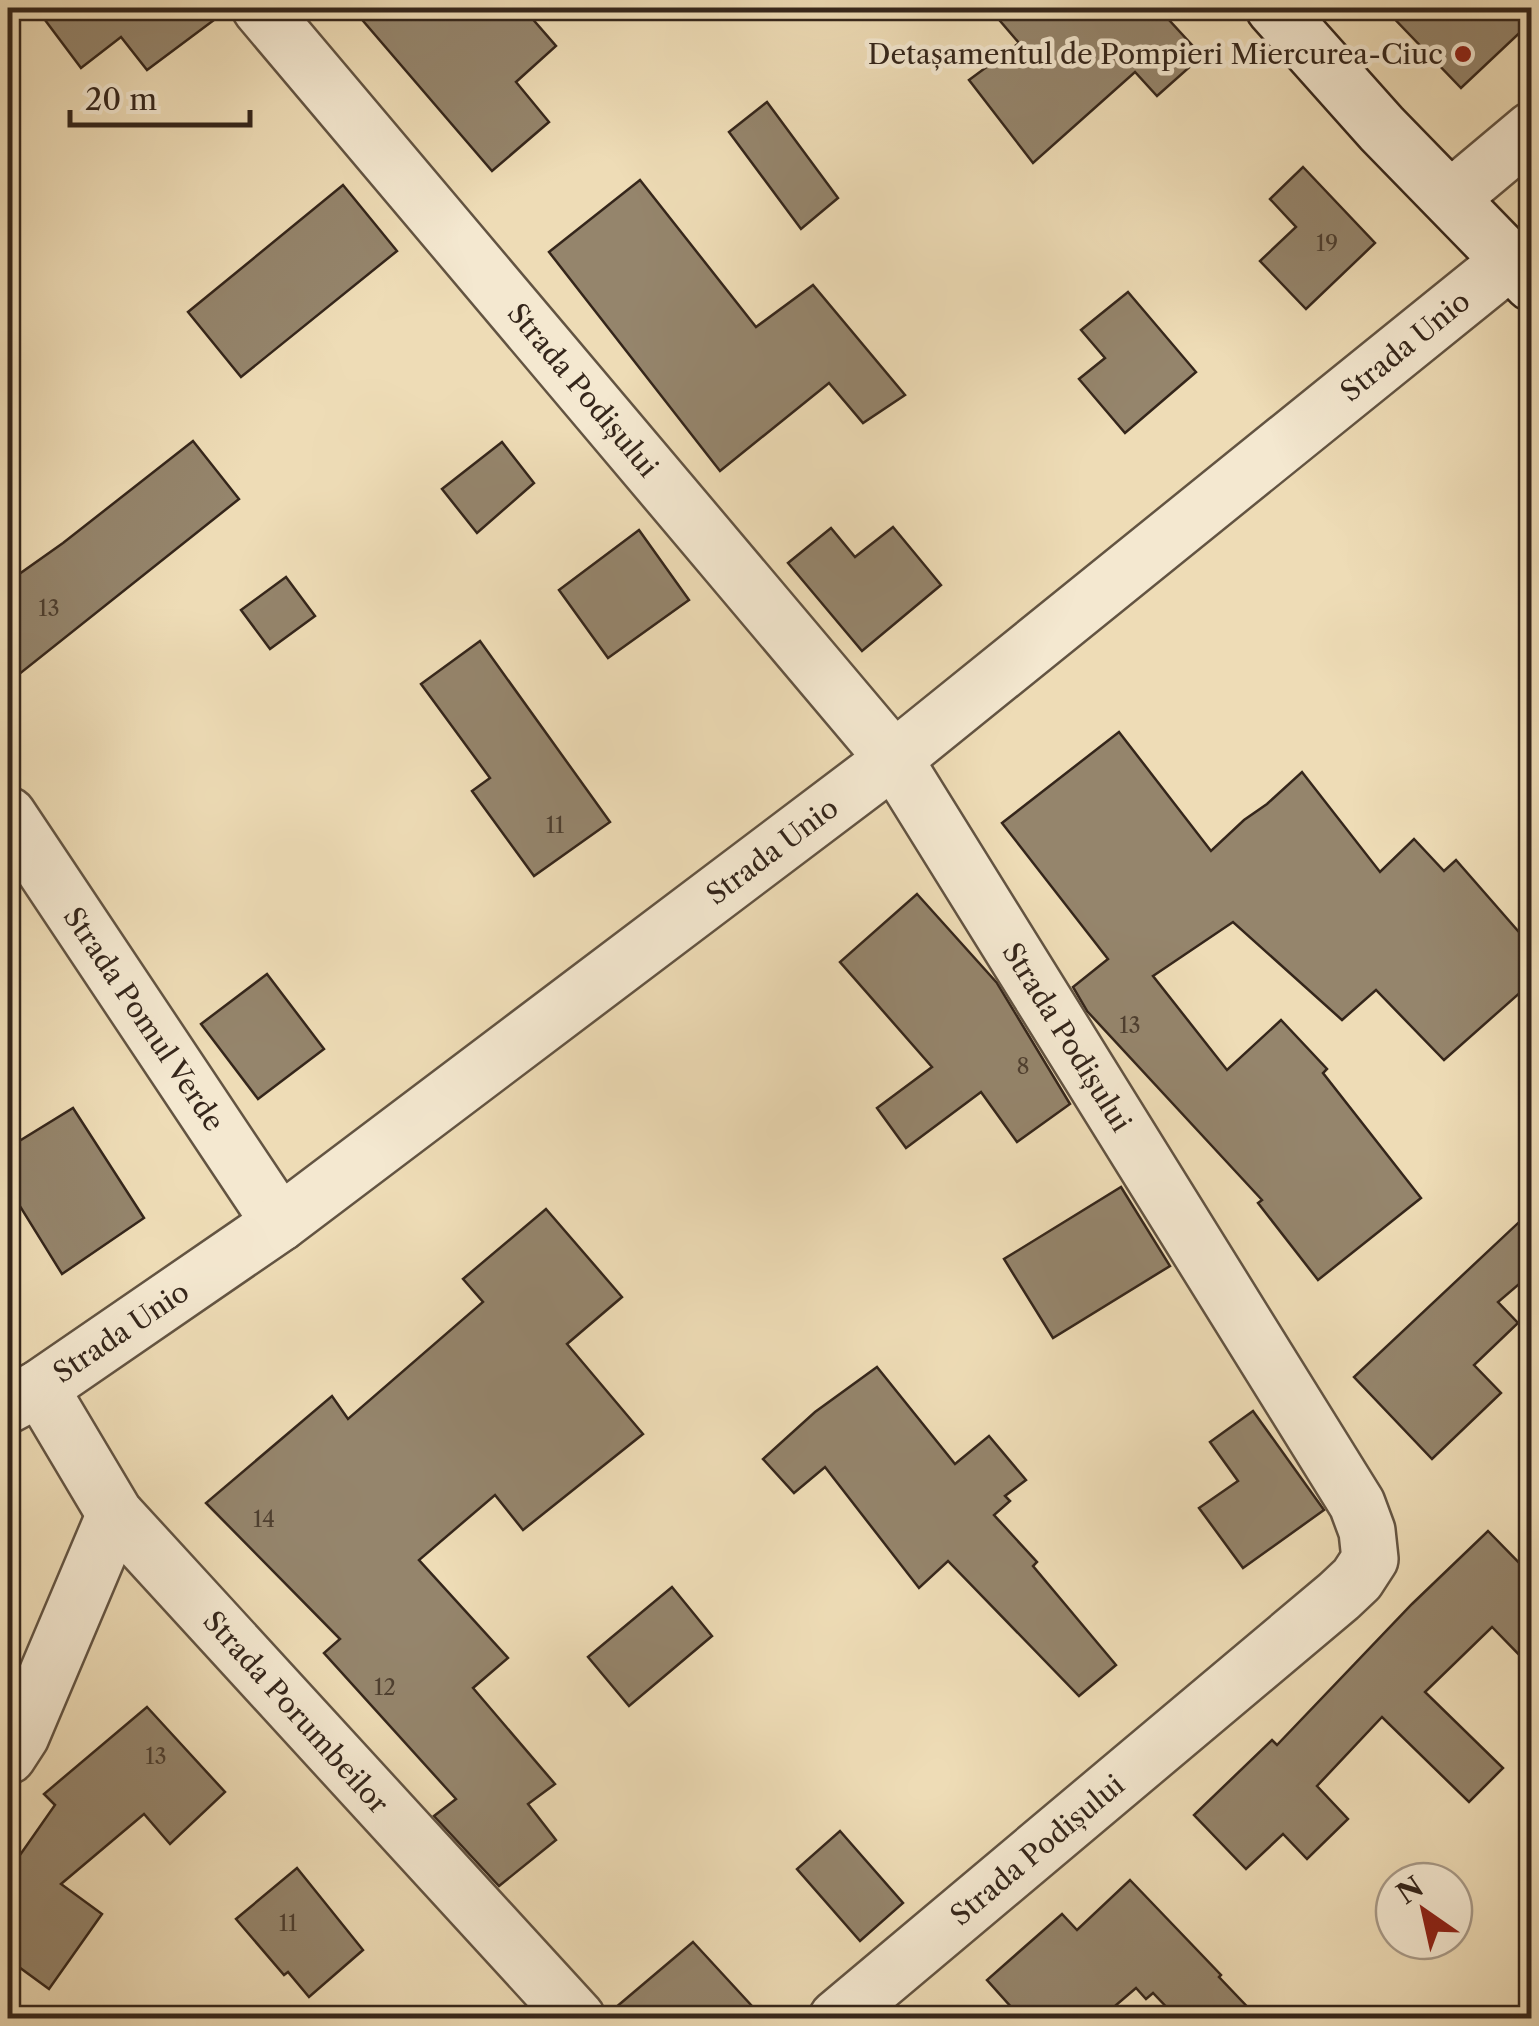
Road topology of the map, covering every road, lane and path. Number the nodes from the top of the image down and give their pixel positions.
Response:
1 (260, 8) edge
2 (1274, 8) edge
3 (1532, 130) edge
4 (1450, 198) junction
5 (1521, 272) edge
6 (894, 759) junction
7 (8, 814) edge
8 (280, 1223) junction
9 (24, 1396) edge
10 (115, 1514) junction
11 (12, 1737) edge
12 (576, 2018) edge
13 (837, 2018) edge

1 - 6 street, Strada Podișului
2 - 4 street
3 - 4 street
4 - 5 street
5 - 6 street, Strada Unio
6 - 8 street, Strada Unio
6 - 13 street, Strada Podișului
7 - 8 street, Strada Pomul Verde
8 - 9 street, Strada Unio
9 - 10 street, Strada Porumbeilor
10 - 11 street
10 - 12 street, Strada Porumbeilor

